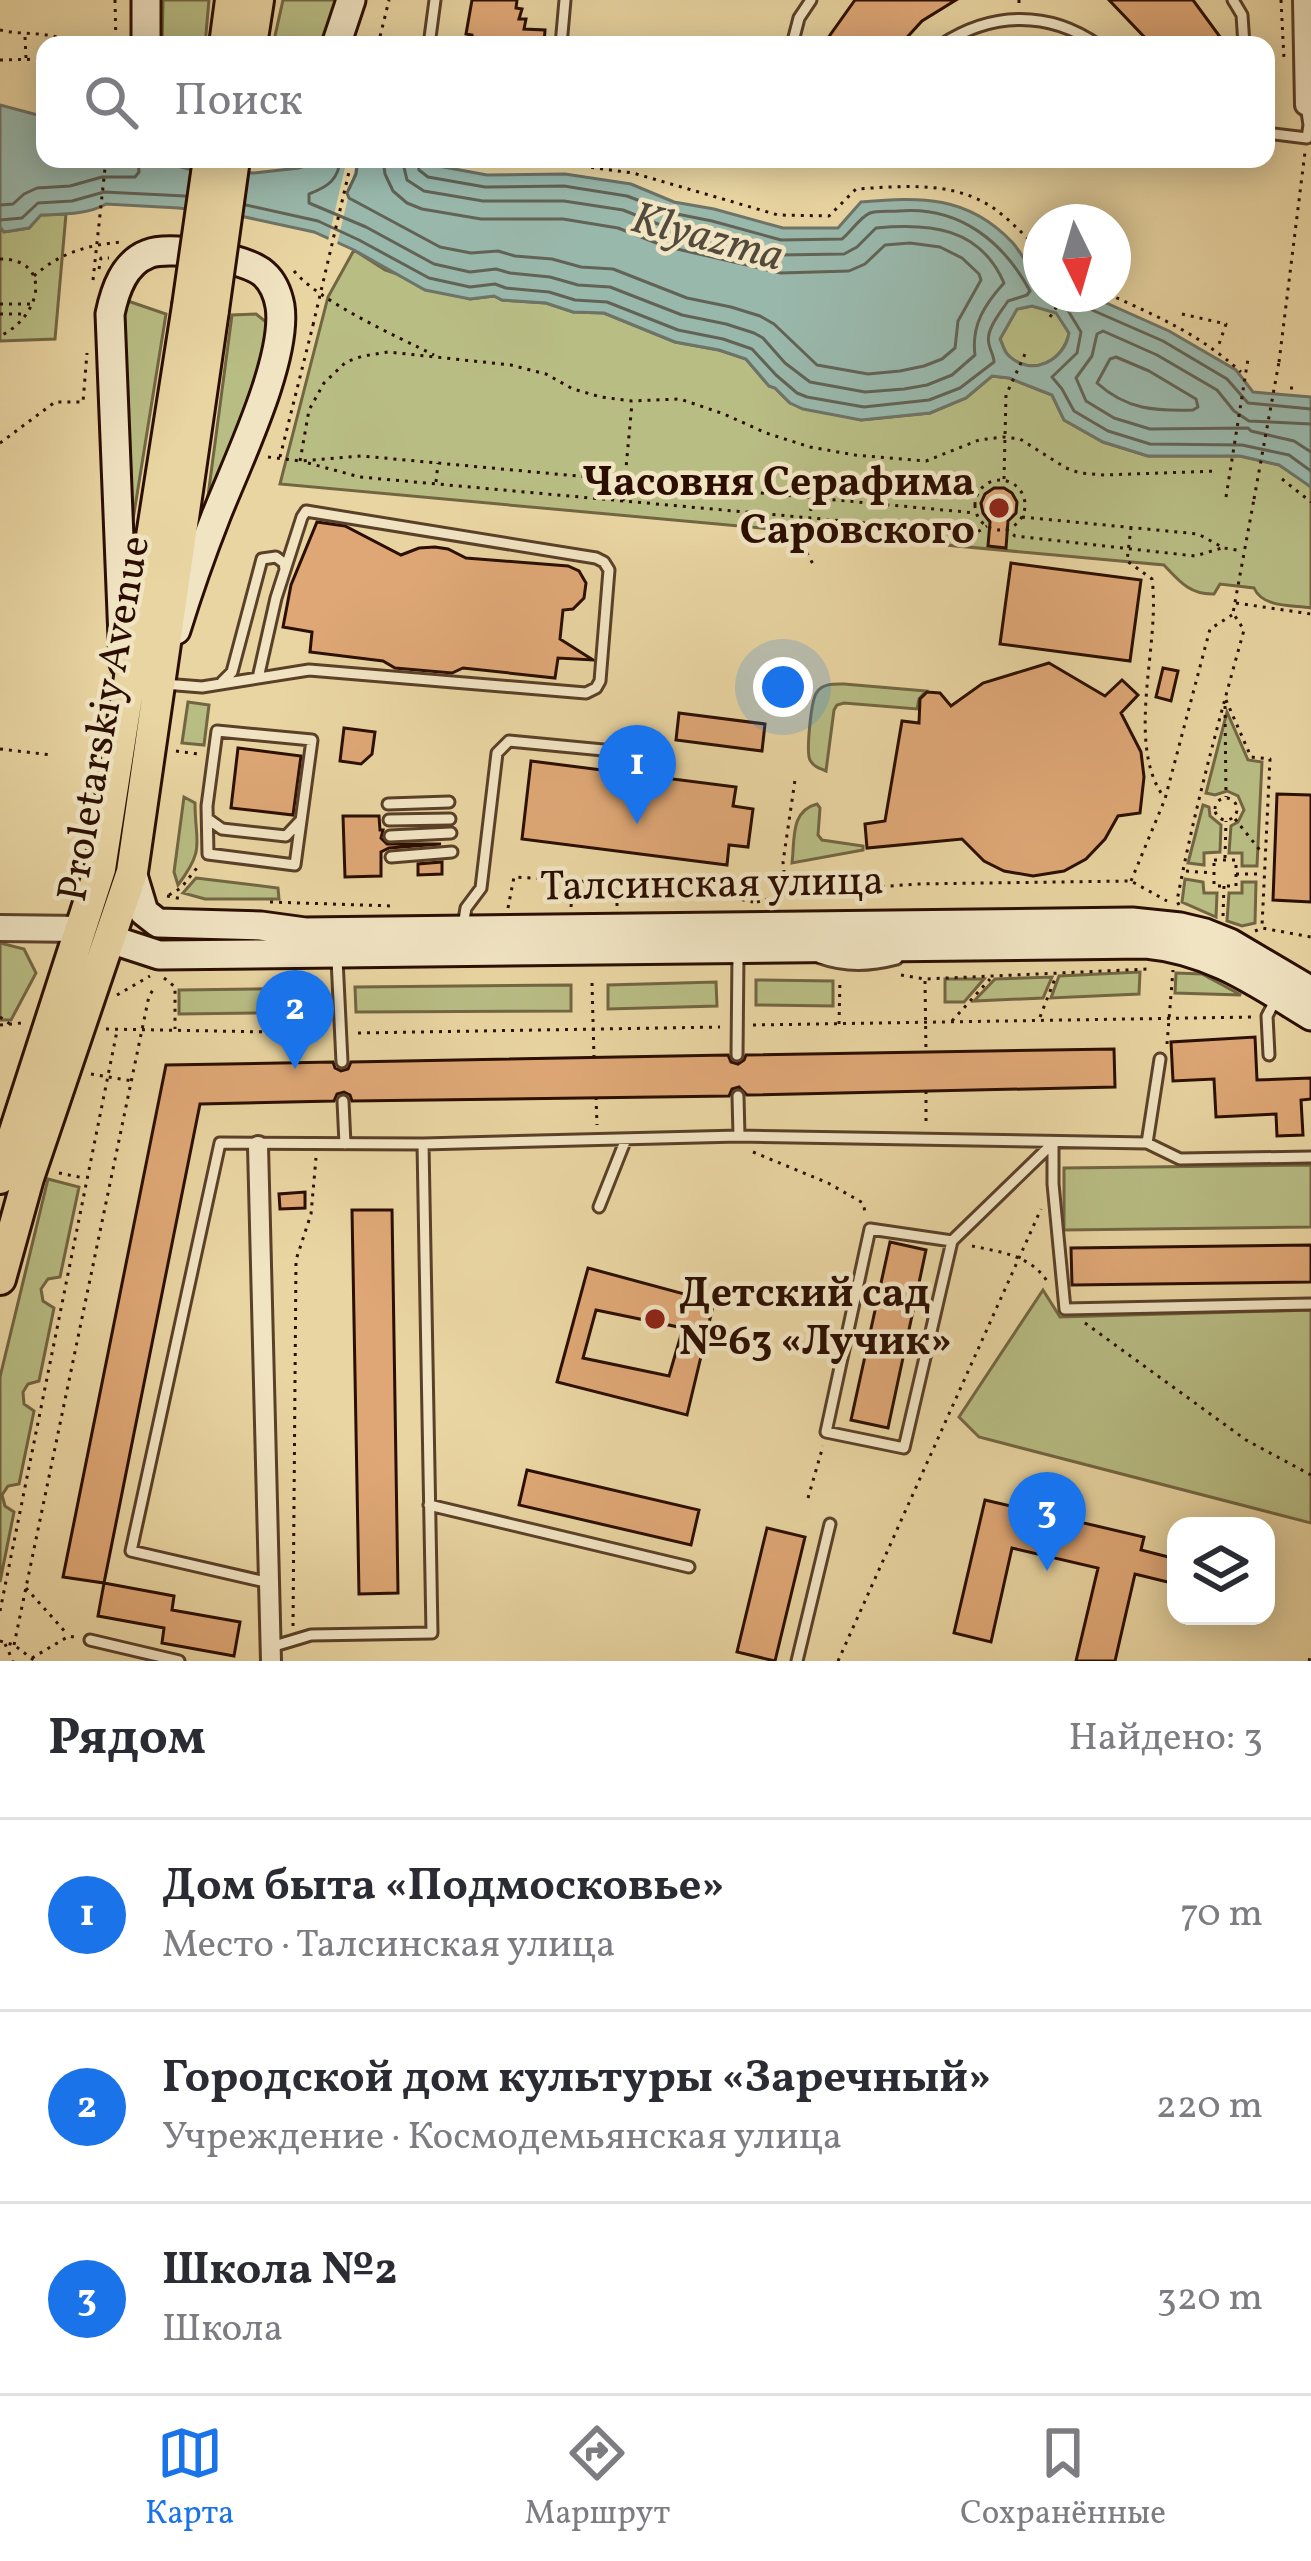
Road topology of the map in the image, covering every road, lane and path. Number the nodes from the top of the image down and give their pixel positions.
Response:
1 (115, 0) edge
2 (146, 0) edge
3 (351, 0) edge
4 (388, 0) edge
5 (435, 0) edge
6 (566, 0) edge
7 (812, 0) edge
8 (1233, 0) edge
9 (1303, 0) edge
10 (0, 30) edge
11 (25, 35) junction
12 (62, 36) edge
13 (116, 36) edge
14 (146, 36) edge
15 (339, 36) edge
16 (380, 36) edge
17 (430, 36) edge
18 (562, 36) edge
19 (794, 36) edge
20 (959, 36) edge
21 (1085, 36) edge
22 (1243, 36) edge
23 (36, 58) edge
24 (26, 59) junction
25 (0, 60) edge
26 (1308, 106) edge
27 (1275, 134) edge
28 (1306, 138) junction
29 (105, 168) edge
30 (208, 168) edge
31 (232, 168) edge
32 (350, 168) edge
33 (596, 168) edge
34 (1023, 235) edge
35 (126, 242) dead end
36 (0, 259) edge
37 (292, 269) dead end
38 (34, 276) junction
39 (93, 282) dead end
40 (0, 304) edge
41 (34, 304) junction
42 (1131, 304) edge
43 (200, 308) junction
44 (1053, 312) edge
45 (0, 314) edge
46 (28, 314) junction
47 (1182, 314) dead end
48 (1050, 317) dead end
49 (0, 336) edge
50 (1217, 349) junction
51 (1025, 354) dead end
52 (87, 355) dead end
53 (435, 356) junction
54 (1248, 359) dead end
55 (1241, 371) dead end
56 (632, 401) junction
57 (1003, 437) junction
58 (0, 443) edge
59 (300, 460) junction
60 (438, 464) junction
61 (1218, 471) dead end
62 (1282, 479) dead end
63 (625, 481) junction
64 (1004, 481) junction
65 (436, 484) junction
66 (1226, 497) dead end
67 (812, 499) junction
68 (623, 502) junction
69 (1311, 502) edge
70 (976, 513) junction
71 (1022, 517) junction
72 (809, 518) junction
73 (987, 526) junction
74 (1131, 527) junction
75 (1006, 529) junction
76 (1128, 548) junction
77 (1224, 548) junction
78 (1244, 551) junction
79 (814, 566) dead end
80 (285, 569) junction
81 (1235, 603) junction
82 (1233, 614) junction
83 (1311, 614) edge
84 (258, 678) junction
85 (218, 685) junction
86 (151, 694) junction
87 (1225, 698) junction
88 (0, 749) edge
89 (176, 752) dead end
90 (52, 754) dead end
91 (645, 754) dead end
92 (213, 756) junction
93 (796, 780) dead end
94 (1226, 797) junction
95 (1165, 799) junction
96 (449, 802) dead end
97 (388, 804) dead end
98 (450, 818) dead end
99 (1234, 818) junction
100 (208, 819) junction
101 (301, 820) junction
102 (389, 820) dead end
103 (1226, 820) junction
104 (451, 833) dead end
105 (390, 836) dead end
106 (452, 852) dead end
107 (208, 854) junction
108 (1264, 856) junction
109 (392, 857) dead end
110 (1224, 860) junction
111 (1182, 871) junction
112 (132, 872) junction
113 (1214, 874) junction
114 (1236, 874) junction
115 (1263, 874) junction
116 (573, 881) junction
117 (1131, 881) junction
118 (617, 884) junction
119 (1224, 886) junction
120 (787, 894) junction
121 (191, 900) dead end
122 (260, 902) dead end
123 (754, 902) junction
124 (404, 906) dead end
125 (617, 908) dead end
126 (571, 909) dead end
127 (508, 910) dead end
128 (1222, 924) dead end
129 (735, 927) junction
130 (0, 928) edge
131 (1262, 928) junction
132 (462, 931) junction
133 (1243, 932) dead end
134 (95, 934) junction
135 (1311, 938) edge
136 (337, 953) junction
137 (1173, 968) junction
138 (1187, 969) dead end
139 (1057, 974) junction
140 (901, 975) dead end
141 (840, 977) dead end
142 (991, 977) junction
143 (925, 979) junction
144 (592, 983) dead end
145 (155, 987) dead end
146 (109, 1004) dead end
147 (1273, 1006) junction
148 (1310, 1008) edge
149 (0, 1017) edge
150 (1170, 1018) junction
151 (1038, 1020) junction
152 (30, 1021) dead end
153 (926, 1023) junction
154 (951, 1023) junction
155 (11, 1024) junction
156 (839, 1024) junction
157 (0, 1025) edge
158 (737, 1026) junction
159 (144, 1030) junction
160 (175, 1030) junction
161 (594, 1030) junction
162 (340, 1033) junction
163 (926, 1052) dead end
164 (737, 1055) dead end
165 (1269, 1055) dead end
166 (594, 1058) dead end
167 (1160, 1059) joint
168 (342, 1062) dead end
169 (83, 1072) dead end
170 (107, 1076) junction
171 (133, 1081) junction
172 (926, 1091) dead end
173 (738, 1096) dead end
174 (596, 1097) dead end
175 (344, 1101) dead end
176 (739, 1136) junction
177 (626, 1139) junction
178 (597, 1140) junction
179 (926, 1140) junction
180 (1053, 1143) junction
181 (1148, 1143) junction
182 (317, 1144) junction
183 (345, 1144) junction
184 (423, 1144) junction
185 (258, 1145) junction
186 (1311, 1157) edge
187 (59, 1173) dead end
188 (0, 1178) edge
189 (86, 1179) junction
190 (1053, 1184) junction
191 (599, 1208) dead end
192 (870, 1229) junction
193 (952, 1241) junction
194 (1019, 1257) junction
195 (0, 1279) edge
196 (1311, 1304) edge
197 (1065, 1309) junction
198 (826, 1432) junction
199 (1311, 1475) edge
200 (808, 1498) dead end
201 (430, 1505) junction
202 (830, 1524) dead end
203 (689, 1567) dead end
204 (270, 1583) junction
205 (26, 1587) junction
206 (0, 1611) edge
207 (69, 1636) junction
208 (91, 1640) joint
209 (293, 1641) junction
210 (2, 1642) edge
211 (14, 1645) junction
212 (272, 1654) edge
213 (1311, 1654) edge
214 (33, 1660) edge
215 (13, 1661) edge
216 (179, 1661) edge
217 (797, 1661) edge
218 (838, 1661) edge
219 (1309, 1661) edge

1 - 13 path
2 - 14 main road
3 - 15 main road
4 - 16 path
5 - 17 lane
6 - 18 lane
7 - 19 lane
8 - 22 lane
9 - 26 street
10 - 11 path
11 - 12 path
11 - 24 path
20 - 21 lane
23 - 24 path
24 - 25 path
26 - 28 lane
27 - 28 lane
28 - 78 path, bridge
29 - 39 path, bridge
30 - 43 main road, Proletarskiy Avenue, bridge
31 - 43 main road, Proletarskiy Avenue, bridge
32 - 59 path, bridge
33 - 34 path
35 - 38 path
36 - 38 path
37 - 53 path
38 - 41 path
40 - 41 path
41 - 46 path
42 - 50 path
43 - 86 main road, Proletarskiy Avenue
44 - 48 path
45 - 46 path
46 - 49 path
47 - 50 path
50 - 55 path
51 - 57 path
52 - 58 path
53 - 56 path
53 - 59 path
54 - 66 path, bridge
56 - 57 path
56 - 63 path
57 - 61 path
57 - 64 path
59 - 60 path
59 - 65 path
60 - 63 path
60 - 65 path
62 - 69 path
63 - 67 path
63 - 68 path
64 - 70 path
64 - 71 path
65 - 68 path
67 - 70 path
67 - 72 path
68 - 72 path
70 - 73 path
71 - 74 path
71 - 75 path
72 - 73 path
72 - 79 path
73 - 75 path
74 - 76 path
74 - 77 path
75 - 76 path
76 - 77 path
76 - 95 path
77 - 78 path
78 - 81 path
80 - 84 lane
80 - 84 lane
80 - 85 lane
81 - 82 path
81 - 83 path
82 - 87 path
82 - 95 path
84 - 85 lane
85 - 86 lane
86 - 86 main road
86 - 112 main road, Proletarskiy Avenue
86 - 134 main road, Proletarskiy Avenue
87 - 94 path
87 - 108 path
87 - 111 path
88 - 90 path
89 - 92 path
91 - 132 lane
92 - 100 lane
92 - 101 lane
93 - 120 path
94 - 99 path
94 - 103 path
95 - 117 path
96 - 97 lane
98 - 102 lane
99 - 103 path
99 - 108 path
100 - 101 lane
100 - 107 lane
101 - 107 lane
103 - 110 path
104 - 105 lane
106 - 109 lane
107 - 121 path
108 - 115 path
110 - 113 path
110 - 114 path
111 - 113 path
111 - 117 path
112 - 132 main road, Талсинская улица
112 - 134 main road, Proletarskiy Avenue
113 - 119 path
114 - 115 path
114 - 119 path
115 - 131 path
116 - 118 path
116 - 126 path
116 - 127 path
117 - 120 path
118 - 123 path
118 - 125 path
119 - 128 path
120 - 123 path
122 - 124 path
123 - 129 path
129 - 132 main road, Талсинская улица
129 - 136 main road, Талсинская улица
129 - 147 main road, Талсинская улица
129 - 148 main road, Талсинская улица
129 - 158 lane
130 - 134 street
131 - 133 path
131 - 135 path
134 - 136 main road, Талсинская улица
134 - 188 main road, Proletarskiy Avenue
134 - 195 main road, Proletarskiy Avenue
136 - 162 lane
137 - 138 path
137 - 139 path
137 - 150 path
139 - 142 path
139 - 151 path
140 - 143 path
141 - 156 path
142 - 143 path
142 - 154 path
143 - 153 path
144 - 161 path
145 - 159 path
146 - 160 path
147 - 148 main road, Талсинская улица
147 - 150 path
147 - 165 lane
149 - 155 path
150 - 151 path
150 - 167 path
151 - 154 path
152 - 155 path
153 - 154 path
153 - 156 path
153 - 163 path
155 - 157 path
156 - 158 path
158 - 161 path
158 - 164 lane
159 - 160 path
159 - 170 path
159 - 171 path
160 - 162 path
161 - 162 path
161 - 166 path
162 - 168 lane
167 - 181 lane
169 - 170 path
170 - 171 path
170 - 189 path
171 - 205 path
172 - 179 path
173 - 176 lane
174 - 178 path
175 - 183 lane
176 - 177 lane
176 - 179 lane
176 - 192 path
177 - 178 lane
177 - 191 lane
178 - 184 lane
179 - 180 lane
180 - 181 lane
180 - 190 lane
180 - 193 lane
181 - 186 lane
182 - 183 lane
182 - 185 lane
182 - 209 path
183 - 184 lane
184 - 201 lane
185 - 204 street
185 - 204 lane
187 - 189 path
189 - 206 path
190 - 194 path
190 - 197 lane
192 - 193 lane
192 - 198 lane
193 - 194 path
193 - 198 lane
194 - 197 path
194 - 218 path
196 - 197 lane
197 - 199 path
198 - 200 path
201 - 203 lane
201 - 209 lane
202 - 217 lane
204 - 212 street
205 - 207 path
205 - 211 path
207 - 208 path
207 - 214 path
208 - 216 lane
209 - 212 lane
210 - 211 path
210 - 215 path
211 - 214 path
213 - 219 path

